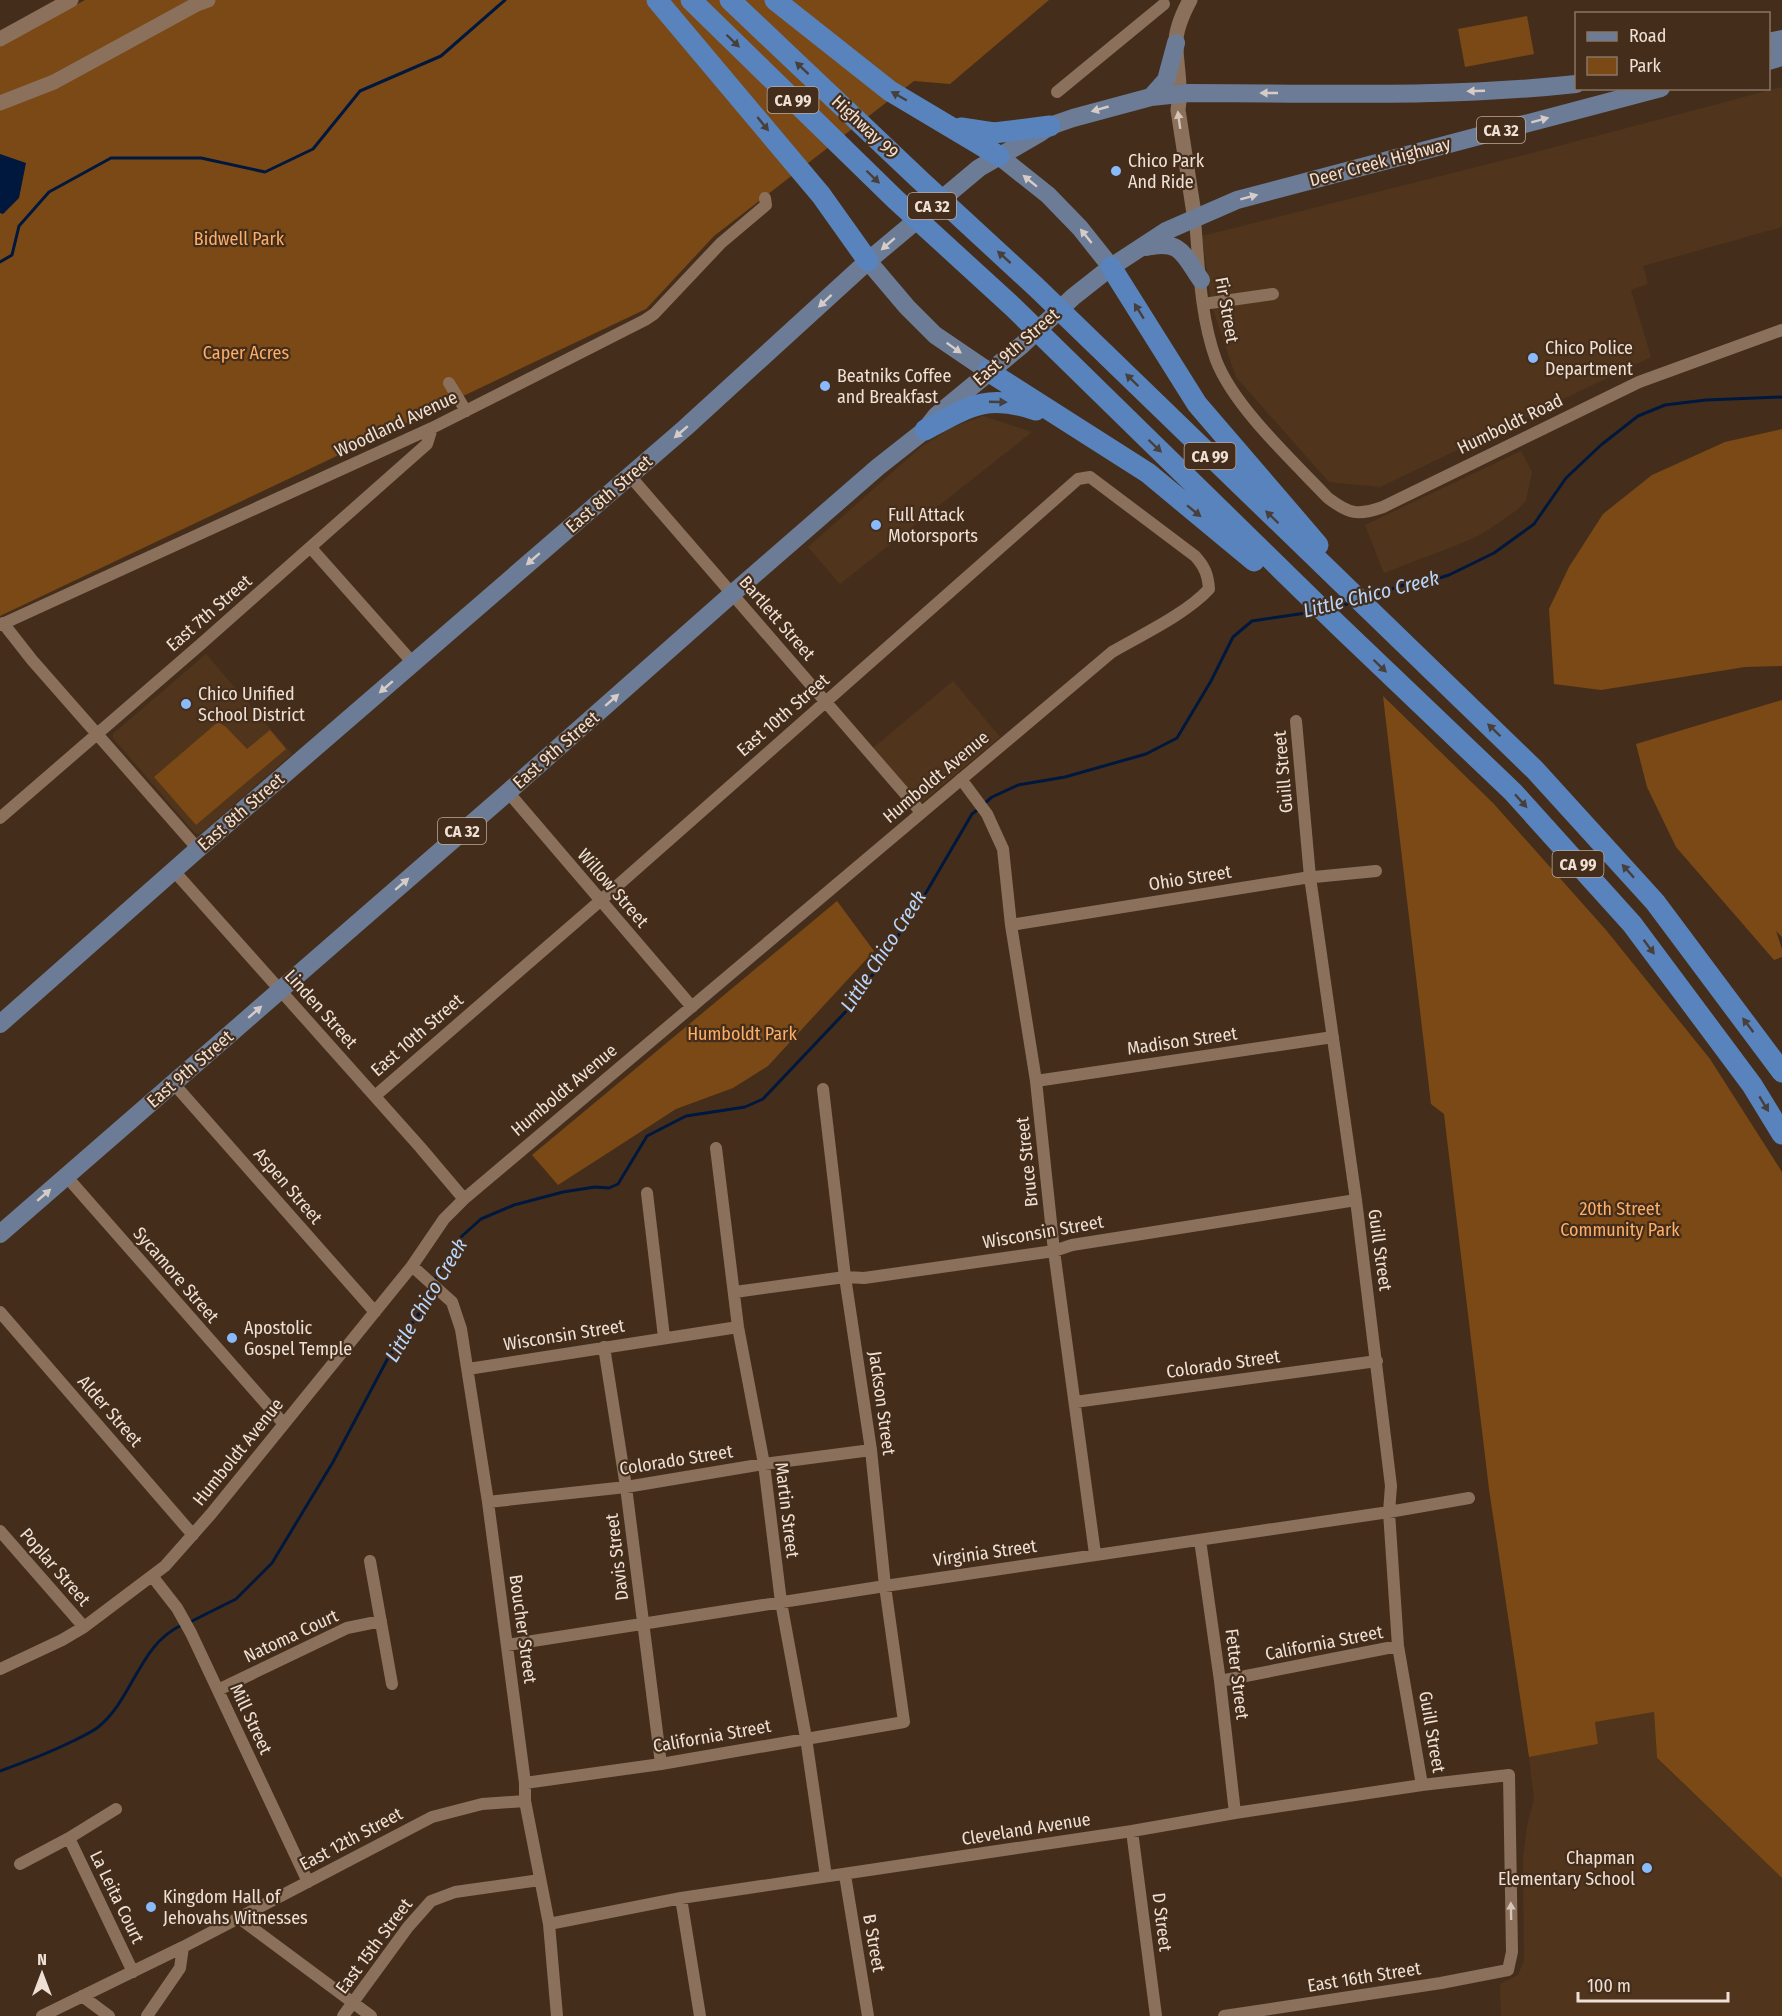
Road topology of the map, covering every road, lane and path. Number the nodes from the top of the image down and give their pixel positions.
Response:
1 (71, 0) edge
2 (208, 0) edge
3 (657, 0) edge
4 (691, 0) edge
5 (730, 0) edge
6 (775, 0) edge
7 (1188, 4) edge
8 (0, 39) edge
9 (1176, 43) junction
10 (1575, 84) edge
11 (1653, 90) edge
12 (1057, 92) dead end
13 (1181, 94) junction
14 (1151, 97) junction
15 (0, 103) edge
16 (949, 125) junction
17 (1050, 126) junction
18 (999, 156) junction
19 (765, 198) dead end
20 (1195, 219) junction
21 (1138, 249) junction
22 (868, 261) junction
23 (1111, 267) junction
24 (1201, 280) junction
25 (1273, 294) dead end
26 (1203, 304) junction
27 (1782, 330) edge
28 (988, 372) junction
29 (449, 383) dead end
30 (466, 411) junction
31 (432, 428) junction
32 (925, 430) junction
33 (1096, 439) junction
34 (630, 476) junction
35 (1356, 513) joint
36 (311, 548) junction
37 (1341, 583) junction
38 (1209, 589) joint
39 (732, 594) junction
40 (1300, 594) junction
41 (1, 624) edge
42 (412, 663) junction
43 (826, 702) junction
44 (1296, 721) dead end
45 (98, 734) junction
46 (965, 783) junction
47 (508, 792) junction
48 (921, 812) junction
49 (0, 818) edge
50 (198, 849) junction
51 (174, 871) junction
52 (1376, 871) dead end
53 (1311, 877) junction
54 (600, 901) junction
55 (1011, 925) junction
56 (279, 990) junction
57 (692, 1007) junction
58 (0, 1024) edge
59 (1333, 1037) junction
60 (1782, 1072) edge
61 (1036, 1081) junction
62 (174, 1084) junction
63 (823, 1089) dead end
64 (375, 1096) junction
65 (1782, 1134) edge
66 (717, 1148) dead end
67 (66, 1176) junction
68 (647, 1192) dead end
69 (464, 1199) junction
70 (1356, 1200) junction
71 (0, 1233) edge
72 (1054, 1251) junction
73 (412, 1266) junction
74 (846, 1277) junction
75 (735, 1292) junction
76 (0, 1312) edge
77 (375, 1312) junction
78 (738, 1327) junction
79 (664, 1337) junction
80 (604, 1347) junction
81 (1377, 1361) junction
82 (468, 1369) junction
83 (1075, 1402) junction
84 (284, 1424) junction
85 (871, 1450) junction
86 (764, 1464) junction
87 (626, 1486) junction
88 (1468, 1498) dead end
89 (488, 1502) junction
90 (1389, 1512) junction
91 (0, 1531) edge
92 (193, 1534) junction
93 (1200, 1540) junction
94 (1095, 1554) junction
95 (370, 1561) dead end
96 (152, 1576) junction
97 (885, 1586) junction
98 (781, 1602) junction
99 (381, 1621) junction
100 (643, 1623) junction
101 (84, 1627) junction
102 (507, 1645) junction
103 (1398, 1647) junction
104 (0, 1669) edge
105 (1220, 1681) junction
106 (392, 1684) dead end
107 (218, 1690) junction
108 (904, 1722) joint
109 (806, 1738) junction
110 (661, 1764) junction
111 (525, 1783) junction
112 (1422, 1785) junction
113 (525, 1801) junction
114 (117, 1809) dead end
115 (1235, 1813) junction
116 (1132, 1832) junction
117 (69, 1838) junction
118 (20, 1863) dead end
119 (845, 1875) junction
120 (826, 1876) junction
121 (540, 1880) junction
122 (308, 1882) junction
123 (681, 1898) junction
124 (239, 1918) junction
125 (549, 1924) junction
126 (183, 1947) junction
127 (1508, 1970) joint
128 (133, 1972) junction
129 (81, 1996) junction
130 (353, 2002) junction
131 (42, 2016) edge
132 (109, 2016) edge
133 (147, 2016) edge
134 (343, 2016) edge
135 (371, 2016) edge
136 (557, 2016) edge
137 (700, 2016) edge
138 (868, 2016) edge
139 (1156, 2016) edge
140 (1224, 2016) edge

1 - 8 street
2 - 15 street
3 -> 22 highway
4 -> 40 highway, CA 99
37 -> 5 highway, Highway 99 / CA 99
16 -> 6 highway
7 - 9 street
7 - 12 street
9 - 13 street
9 - 14 main road
10 -> 13 main road, CA 32
20 -> 11 main road, Deer Creek Highway / CA 32
13 - 14 main road, East 8th Street / CA 32
20 -> 13 street, Fir Street
14 -> 17 main road, East 8th Street / CA 32
16 - 17 highway
16 - 18 highway
17 - 18 main road, East 8th Street / CA 32
18 -> 22 main road, East 8th Street / CA 32
23 -> 18 main road
19 - 30 street, Woodland Avenue
20 - 21 main road, Deer Creek Highway / CA 32
20 - 24 street, Fir Street
21 - 23 main road, Deer Creek Highway / CA 32
21 - 24 main road
22 -> 28 main road
22 -> 34 main road, East 8th Street / CA 32
23 - 28 main road, East 9th Street / CA 32
37 -> 23 highway
24 - 26 street, Fir Street
25 - 26 street
26 - 35 street, Fir Street
27 - 35 street, Humboldt Road
28 - 32 main road, East 9th Street / CA 32
28 - 33 highway
29 - 30 street
30 - 31 street, Woodland Avenue
31 - 36 street, East 7th Street
31 - 41 street, Woodland Avenue
32 -> 33 highway
32 - 39 main road, East 9th Street / CA 32
33 -> 40 highway
34 - 39 street, Bartlett Street
34 -> 42 main road, East 8th Street / CA 32
36 - 42 street
36 - 45 street, East 7th Street
60 -> 37 highway, CA 99
38 - 43 street, East 10th Street
38 - 46 street, Humboldt Avenue
39 - 43 street, Bartlett Street
47 -> 39 main road, East 9th Street / CA 32
40 -> 65 highway, CA 99
41 - 45 street
42 -> 50 main road, East 8th Street / CA 32
43 - 48 street, Bartlett Street
43 - 54 street, East 10th Street
44 - 53 street, Guill Street
45 - 49 street, East 7th Street
45 - 50 street
46 - 48 street, Humboldt Avenue
46 - 55 street, Bruce Street
47 - 54 street, Willow Street
56 -> 47 main road, East 9th Street / CA 32
48 - 57 street, Humboldt Avenue
50 - 51 main road, East 8th Street / CA 32
51 - 56 street, Linden Street
51 - 58 main road, East 8th Street / CA 32
52 - 53 street, Ohio Street
53 - 55 street, Ohio Street
53 - 59 street, Guill Street
54 - 57 street, Willow Street
54 - 64 street, East 10th Street
55 - 61 street, Bruce Street
62 -> 56 main road, East 9th Street / CA 32
56 - 64 street, Linden Street
57 - 69 street, Humboldt Avenue
59 - 61 street, Madison Street
59 - 70 street, Guill Street
61 - 72 street, Bruce Street
62 - 67 main road, East 9th Street / CA 32
62 - 77 street, Aspen Street
63 - 74 street, Jackson Street
64 - 69 street, Linden Street
66 - 75 street, Martin Street
71 -> 67 main road, East 9th Street / CA 32
67 - 84 street, Sycamore Street
68 - 79 street
69 - 73 street, Humboldt Avenue
70 - 72 street, Wisconsin Street
70 - 81 street, Guill Street
72 - 74 street, Wisconsin Street
72 - 83 street, Bruce Street
73 - 77 street, Humboldt Avenue
73 - 82 street, Boucher Street
74 - 75 street, Wisconsin Street
74 - 85 street, Jackson Street
75 - 78 street, Martin Street
76 - 92 street, Alder Street
77 - 84 street, Humboldt Avenue
78 - 79 street, Wisconsin Street
78 - 86 street, Martin Street
79 - 80 street, Wisconsin Street
80 - 82 street, Wisconsin Street
80 - 87 street, Davis Street
81 - 83 street, Colorado Street
81 - 90 street, Guill Street
82 - 89 street, Boucher Street
83 - 94 street, Bruce Street
84 - 92 street, Humboldt Avenue
85 - 86 street, Colorado Street
85 - 97 street, Jackson Street
86 - 87 street, Colorado Street
86 - 98 street, Martin Street
87 - 89 street, Colorado Street
87 - 100 street, Davis Street
88 - 90 street, Virginia Street
89 - 102 street, Boucher Street
90 - 93 street, Virginia Street
90 - 103 street, Guill Street
91 - 101 street, Poplar Street
92 - 96 street, Humboldt Avenue
93 - 94 street, Virginia Street
93 - 105 street, Fetter Street
94 - 97 street, Virginia Street
95 - 99 street
96 - 101 street, Humboldt Avenue
96 - 107 street, Mill Street
97 - 98 street, Virginia Street
97 - 108 street, Jackson Street
98 - 100 street, Virginia Street
98 - 109 street, Martin Street
99 - 106 street
99 - 107 street, Natoma Court
100 - 102 street, Virginia Street
100 - 110 street, Davis Street
101 - 104 street, Humboldt Avenue
102 - 111 street, Boucher Street
103 - 105 street, California Street
103 - 112 street, Guill Street
105 - 115 street, Fetter Street
107 - 122 street, Mill Street
108 - 109 street, California Street
109 - 110 street, California Street
109 - 120 street, Martin Street
110 - 111 street, California Street
111 - 113 street, Boucher Street
112 - 115 street, Cleveland Avenue
127 -> 112 street, Cleveland Avenue
113 - 121 street, Boucher Street
113 - 122 street, East 12th Street
114 - 117 street, La Leita Court
115 - 116 street, Cleveland Avenue
116 - 119 street, Cleveland Avenue
116 - 139 street, D Street
117 - 118 street, La Leita Court
117 - 128 street, La Leita Court
119 - 120 street, Cleveland Avenue
119 - 138 street, B Street
120 - 123 street, Cleveland Avenue
121 - 125 street, Boucher Street
121 - 130 street, East 15th Street
122 - 124 street, East 12th Street
123 - 125 street, Cleveland Avenue
123 - 137 street
124 - 126 street, East 12th Street
124 - 130 street
125 - 136 street, Boucher Street
126 - 128 street, East 12th Street
126 - 133 street
127 - 140 street, East 16th Street
128 - 129 street, East 12th Street
129 - 131 street, East 12th Street
129 - 132 street
130 - 134 street, East 15th Street
130 - 135 street

